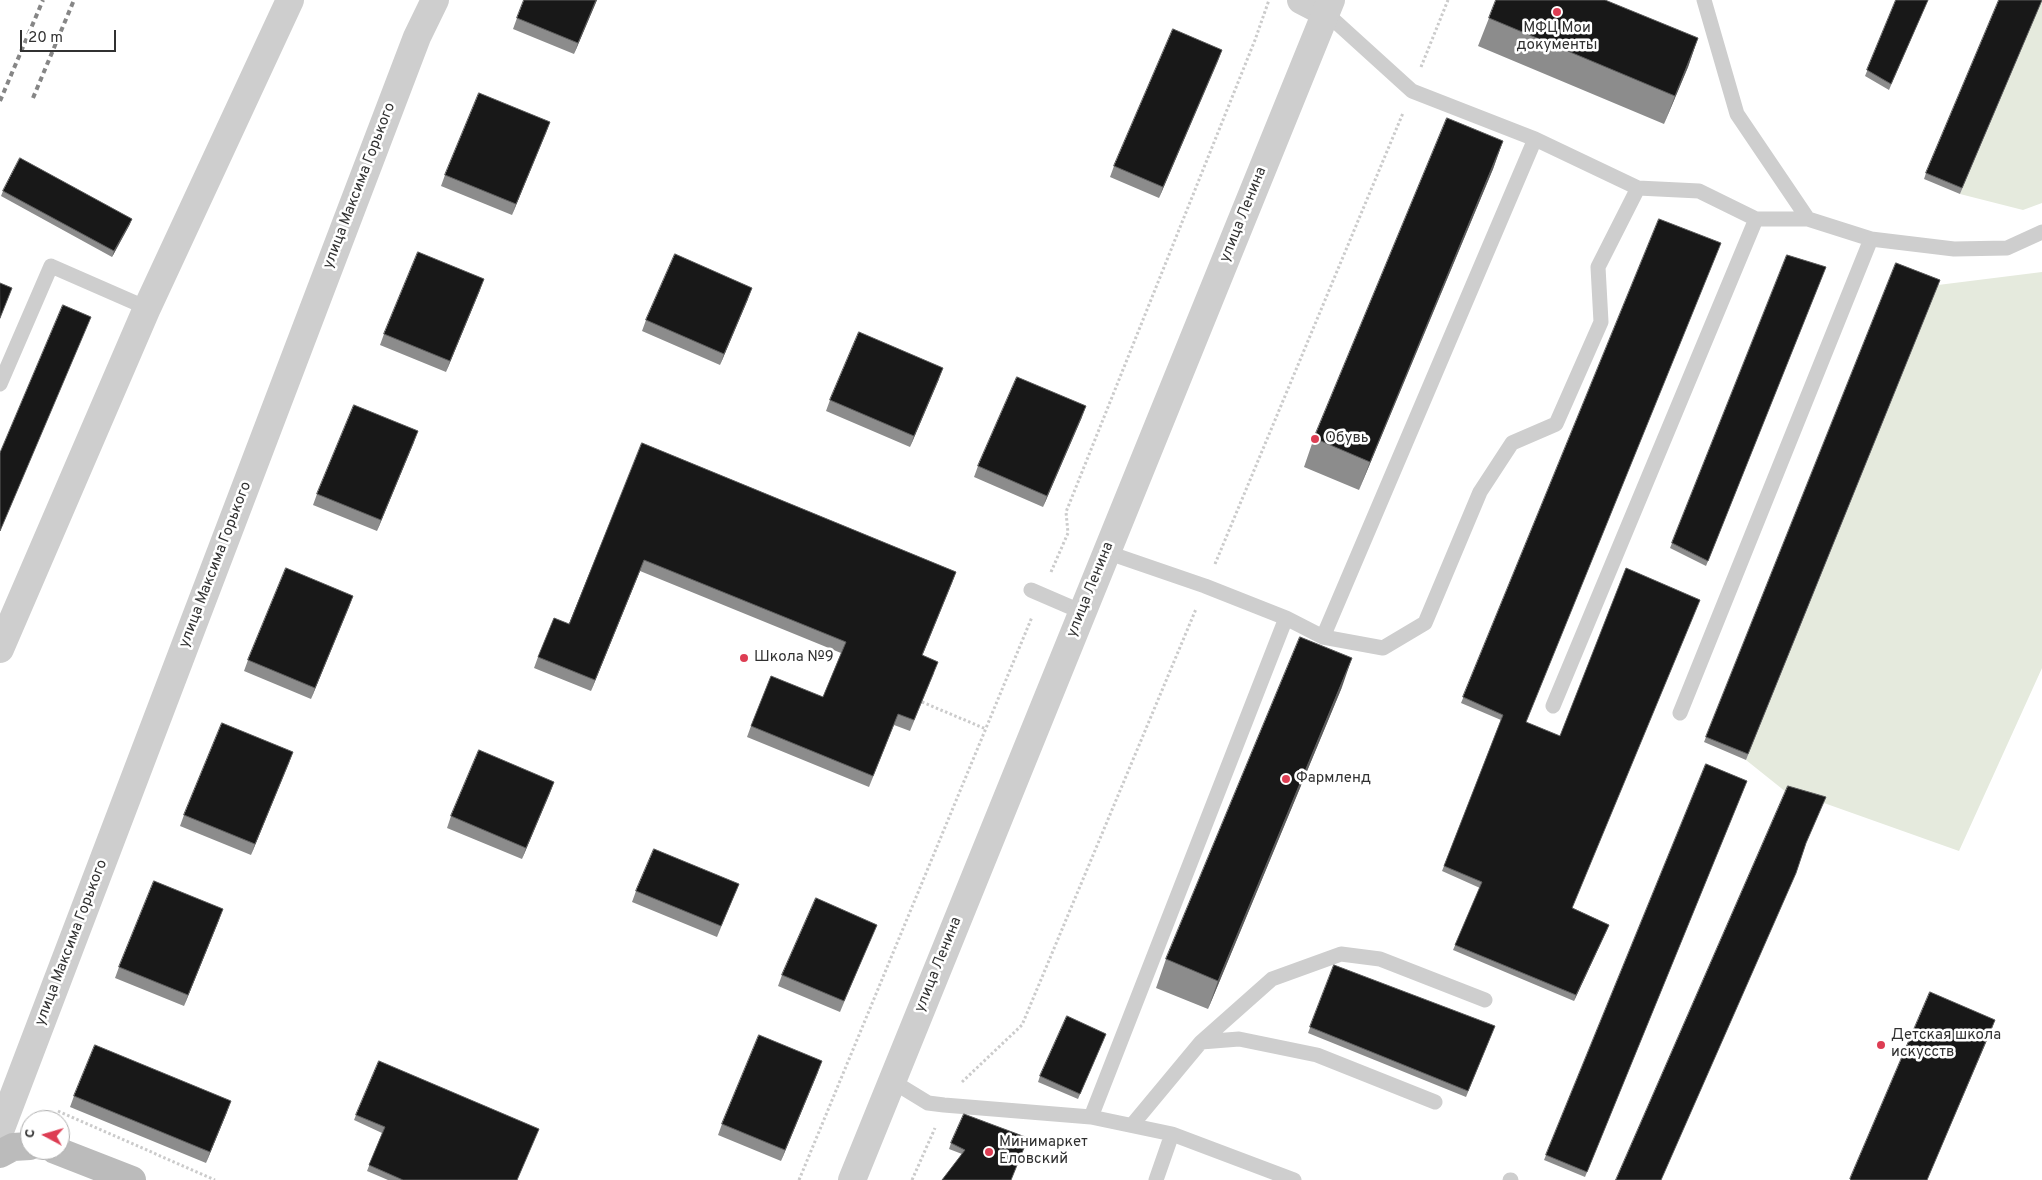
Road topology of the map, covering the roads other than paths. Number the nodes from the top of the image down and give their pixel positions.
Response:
1 (290, 0) edge
2 (435, 0) edge
3 (1301, 0) edge
4 (1704, 0) edge
5 (1328, 6) edge
6 (1535, 139) junction
7 (1638, 188) junction
8 (1756, 220) junction
9 (1808, 220) junction
10 (2042, 232) edge
11 (1870, 239) junction
12 (147, 308) junction
13 (0, 384) edge
14 (1106, 552) junction
15 (1031, 590) dead end
16 (1082, 612) junction
17 (1286, 618) junction
18 (1323, 637) junction
19 (0, 649) edge
20 (1553, 706) dead end
21 (1680, 713) dead end
22 (1485, 1000) dead end
23 (1201, 1042) junction
24 (892, 1081) junction
25 (1435, 1102) dead end
26 (1091, 1117) junction
27 (1132, 1125) junction
28 (0, 1132) edge
29 (1172, 1134) junction
30 (20, 1147) edge
31 (0, 1154) edge
32 (70, 1156) edge
33 (132, 1180) edge
34 (852, 1180) edge
35 (1156, 1180) edge
36 (1294, 1180) edge

1 - 12 street
2 - 28 street, улица Максима Горького
3 - 5 street
4 - 9 lane
5 - 6 lane
5 - 14 street, улица Ленина
6 - 7 lane
6 - 18 lane
7 - 8 lane
7 - 18 lane
8 - 9 lane
8 - 20 lane
9 - 11 lane
10 - 11 lane
11 - 21 lane
12 - 13 lane
12 - 19 street
14 - 16 street, улица Ленина
14 - 17 lane
15 - 16 lane
16 - 24 street, улица Ленина
17 - 18 lane
17 - 26 lane
22 - 23 lane
23 - 25 lane
23 - 27 lane
24 - 26 lane
24 - 34 street, улица Ленина
26 - 27 lane
27 - 29 lane
29 - 35 lane
29 - 36 lane
30 - 31 main road
32 - 33 main road

